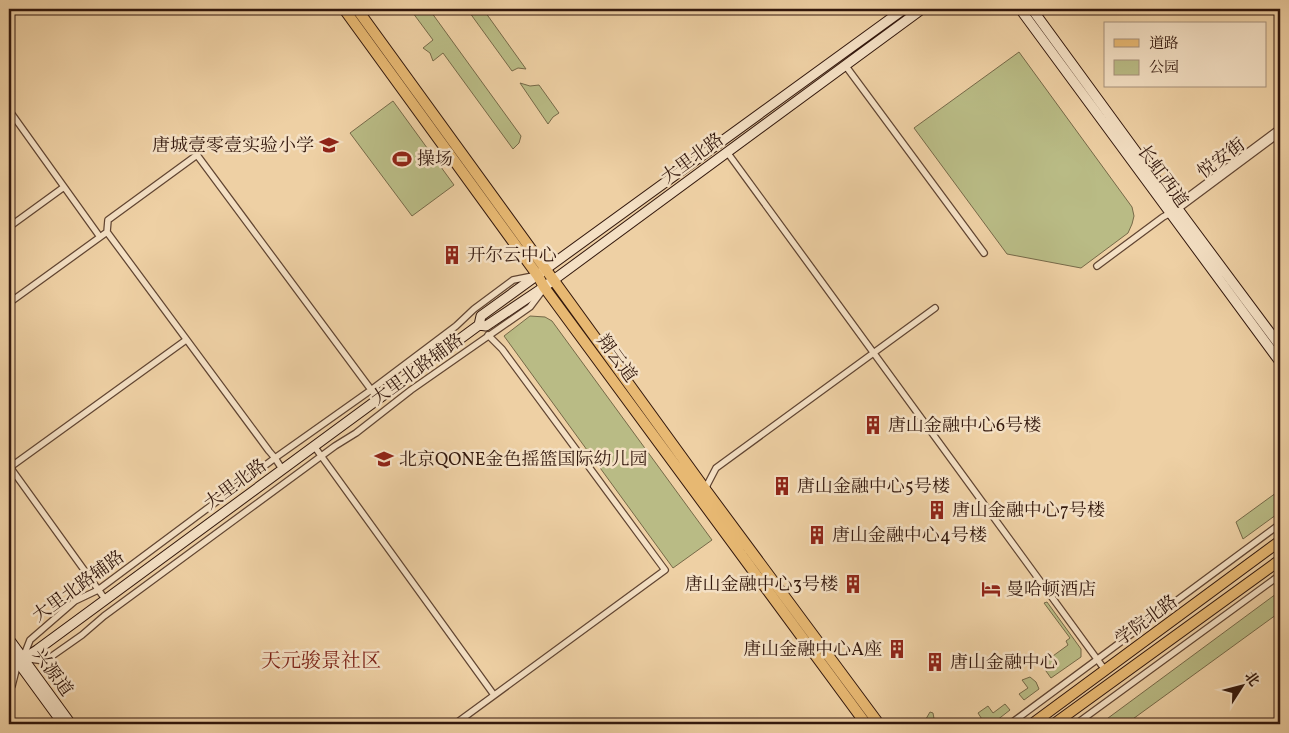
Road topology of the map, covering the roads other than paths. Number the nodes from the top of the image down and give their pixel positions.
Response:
1 (344, 9) edge
2 (356, 9) edge
3 (904, 9) edge
4 (922, 9) edge
5 (1020, 9) edge
6 (1032, 9) edge
7 (845, 65) junction
8 (9, 110) edge
9 (1280, 128) edge
10 (1280, 133) edge
11 (728, 152) junction
12 (64, 186) junction
13 (1174, 209) junction
14 (9, 227) edge
15 (107, 232) junction
16 (100, 237) junction
17 (984, 253) dead end
18 (1097, 266) dead end
19 (547, 269) junction
20 (538, 276) junction
21 (554, 280) junction
22 (544, 287) junction
23 (9, 303) edge
24 (935, 308) dead end
25 (479, 324) junction
26 (488, 335) junction
27 (186, 340) junction
28 (1280, 346) edge
29 (874, 353) junction
30 (1280, 362) edge
31 (371, 390) junction
32 (378, 399) junction
33 (314, 446) junction
34 (321, 456) junction
35 (275, 458) junction
36 (9, 468) edge
37 (282, 469) junction
38 (705, 489) junction
39 (1280, 524) edge
40 (1280, 541) edge
41 (1251, 545) junction
42 (1255, 560) junction
43 (1280, 560) edge
44 (1280, 575) edge
45 (98, 590) junction
46 (105, 599) junction
47 (1138, 628) junction
48 (9, 639) edge
49 (1147, 640) junction
50 (9, 650) edge
51 (1155, 651) junction
52 (1097, 659) junction
53 (16, 661) edge
54 (1162, 661) junction
55 (9, 669) edge
56 (1105, 670) junction
57 (9, 687) edge
58 (494, 696) junction
59 (63, 724) edge
60 (71, 724) edge
61 (455, 724) edge
62 (866, 724) edge
63 (879, 724) edge
64 (1010, 724) edge
65 (1032, 724) edge
66 (1054, 724) edge
67 (1076, 724) edge

1 - 20 main road, 翔云道
2 - 19 main road, 翔云道
3 - 19 main road, 大里北路
4 - 7 main road, 大里北路
5 - 13 main road, 长虹西道
6 - 13 main road, 长虹西道
7 - 11 main road, 大里北路
7 - 17 street
8 - 12 street
9 - 13 street, 悦安街
10 - 13 street, 悦安街
11 - 21 main road, 大里北路
11 - 29 street
12 - 14 street
12 - 16 street
13 - 18 street
13 - 28 main road, 长虹西道
13 - 30 main road, 长虹西道
15 - 16 street
15 - 27 street
15 - 31 street
16 - 23 street
19 - 20 main road, 大里北路
19 - 21 main road, 翔云道
20 - 22 main road, 翔云道
20 - 25 main road, 大里北路
20 - 31 street, 大里北路辅路
21 - 22 main road, 大里北路
21 - 38 main road, 翔云道
22 - 25 main road, 大里北路
22 - 26 street, 大里北路辅路
22 - 62 main road, 翔云道
24 - 29 street
25 - 32 main road, 大里北路
26 - 34 street, 大里北路辅路
26 - 58 street
27 - 35 street
27 - 36 street
29 - 38 street
29 - 52 street
31 - 32 street
31 - 35 street, 大里北路辅路
32 - 33 main road, 大里北路
33 - 34 street
33 - 37 main road, 大里北路
34 - 53 street, 大里北路辅路
34 - 58 street
35 - 37 street
35 - 45 street, 大里北路辅路
36 - 45 street
37 - 46 main road, 大里北路
38 - 63 main road, 翔云道
39 - 41 street
40 - 42 main road, 学院北路
41 - 42 street
41 - 47 street
42 - 49 main road, 学院北路
43 - 51 main road, 学院北路
44 - 54 street
45 - 46 street
45 - 53 street, 大里北路辅路
46 - 53 main road, 大里北路
47 - 49 street
47 - 52 street
48 - 53 main road, 兴源道
49 - 51 main road
49 - 56 main road, 学院北路
50 - 53 main road, 兴源道
51 - 54 street
51 - 66 main road, 学院北路
52 - 56 street
52 - 64 street
53 - 55 main road, 大里北路
53 - 57 street, 大里北路辅路
53 - 59 main road, 兴源道
53 - 60 main road, 兴源道
54 - 67 street
56 - 65 main road, 学院北路
58 - 61 street

